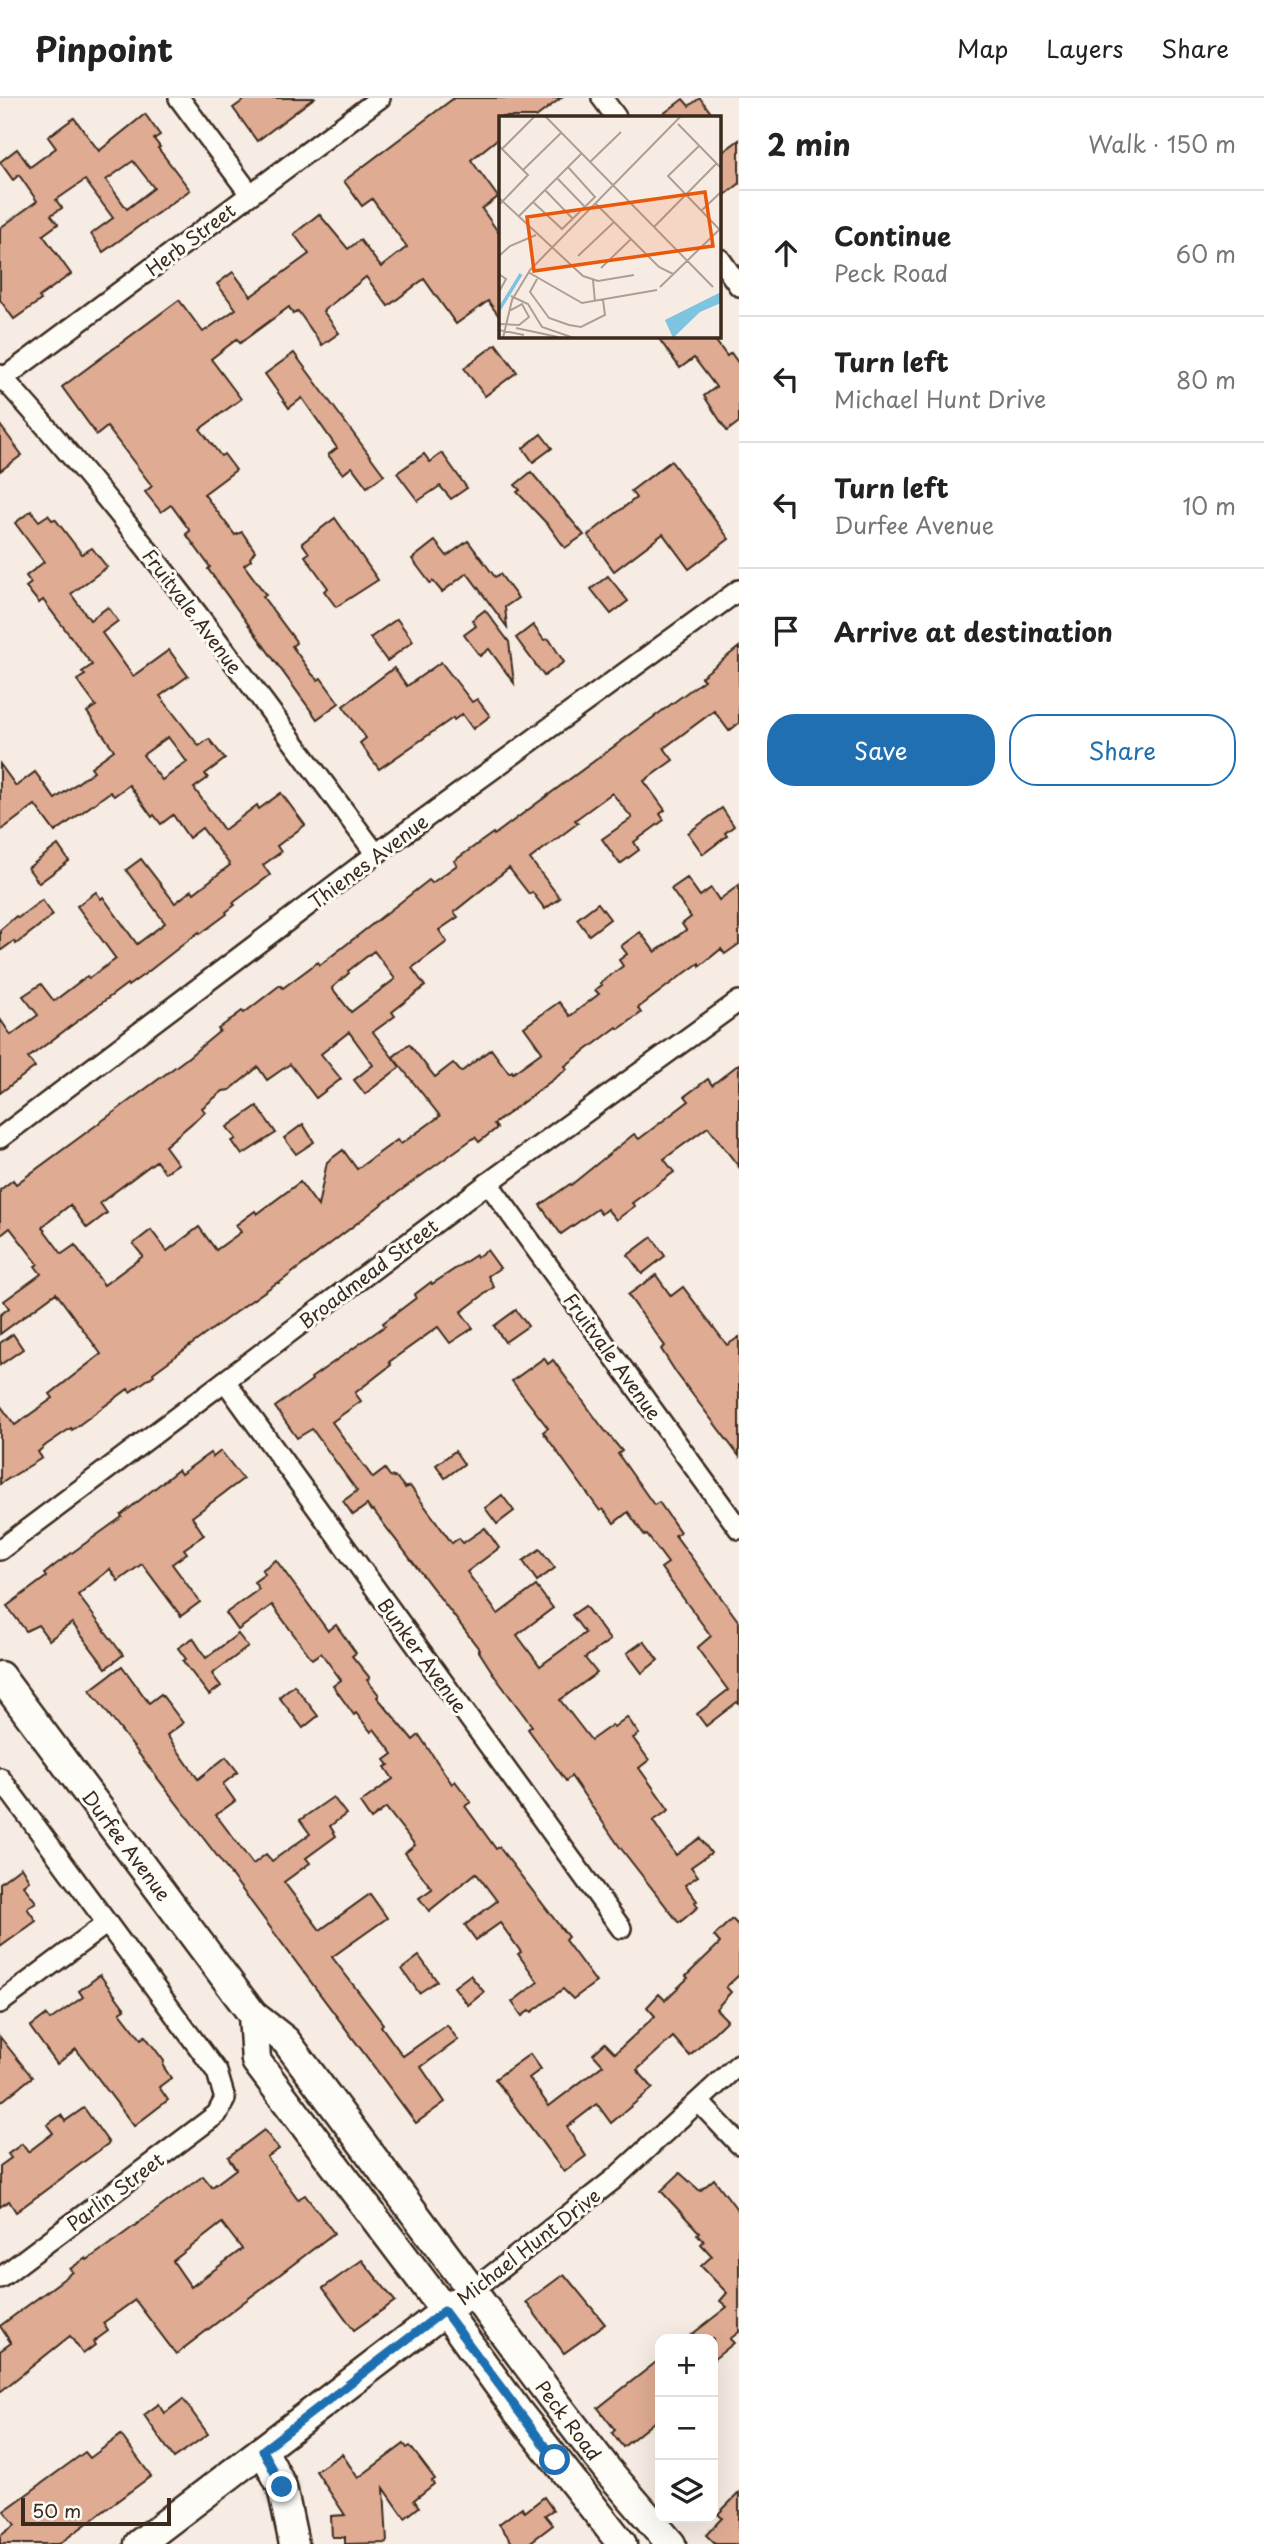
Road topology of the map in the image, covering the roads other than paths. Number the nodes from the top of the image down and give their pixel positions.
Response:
1 (179, 98) edge
2 (380, 98) edge
3 (602, 98) edge
4 (615, 116) edge
5 (250, 194) junction
6 (722, 262) edge
7 (739, 286) edge
8 (1, 378) edge
9 (739, 590) edge
10 (376, 854) junction
11 (739, 1001) edge
12 (0, 1138) edge
13 (488, 1182) junction
14 (225, 1381) junction
15 (739, 1529) edge
16 (0, 1550) edge
17 (0, 1676) edge
18 (0, 1778) edge
19 (107, 1923) junction
20 (621, 1928) dead end
21 (0, 2003) edge
22 (253, 2015) junction
23 (739, 2064) edge
24 (699, 2102) junction
25 (739, 2144) edge
26 (0, 2278) edge
27 (472, 2291) junction
28 (444, 2311) junction
29 (263, 2450) junction
30 (139, 2544) edge
31 (294, 2544) edge
32 (622, 2544) edge
33 (671, 2544) edge

1 - 5 street
2 - 5 street, Herb Street
3 - 4 street
5 - 8 street, Herb Street
6 - 7 street
8 - 10 street, Fruitvale Avenue
9 - 10 street, Thienes Avenue
10 - 12 street, Thienes Avenue
11 - 13 street, Broadmead Street
13 - 14 street, Broadmead Street
13 - 15 street, Fruitvale Avenue
14 - 16 street, Broadmead Street
14 - 20 street, Bunker Avenue
17 - 22 main road, Durfee Avenue
18 - 19 street
19 - 21 street
19 - 26 street, Parlin Street
22 - 27 main road, Durfee Avenue
22 - 28 main road
23 - 24 street, Michael Hunt Drive
24 - 25 street
24 - 27 street, Michael Hunt Drive
27 - 28 main road, Michael Hunt Drive
27 - 33 main road, Peck Road
28 - 29 main road, Michael Hunt Drive
28 - 32 main road, Peck Road
29 - 30 main road, Michael Hunt Drive
29 - 31 main road

